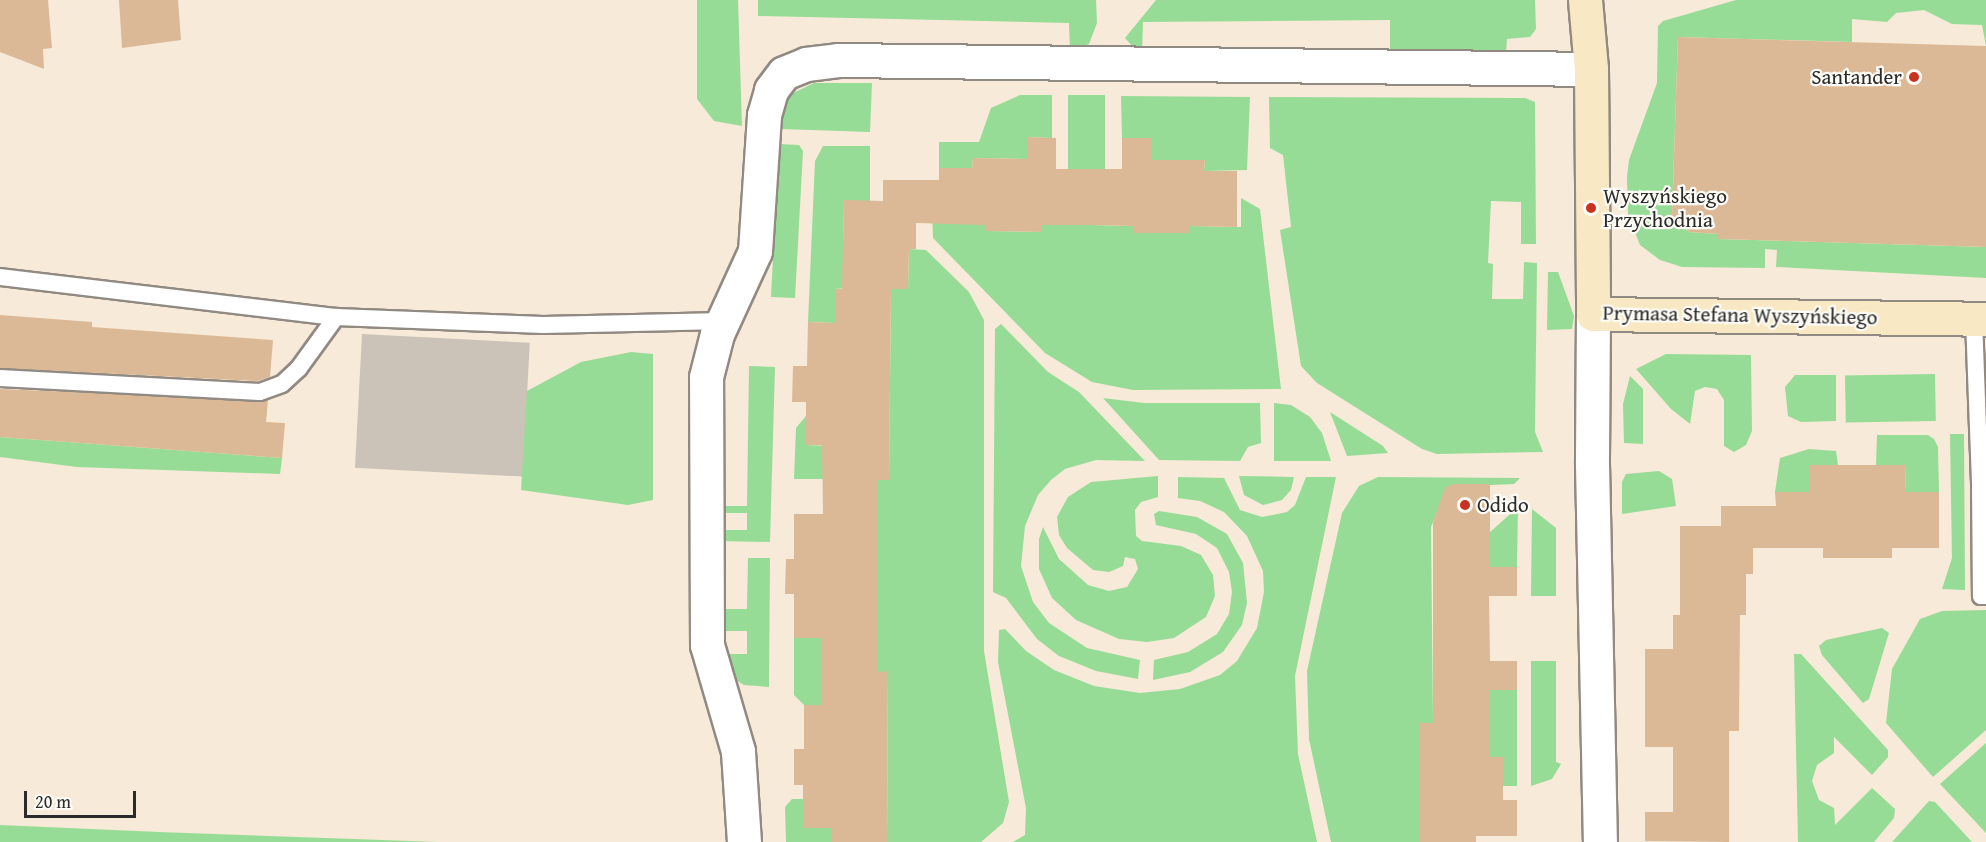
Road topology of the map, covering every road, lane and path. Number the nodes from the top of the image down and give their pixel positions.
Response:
1 (1584, 0) edge
2 (1603, 0) edge
3 (1591, 69) junction
4 (0, 277) edge
5 (1593, 314) junction
6 (336, 317) junction
7 (1980, 319) edge
8 (724, 321) junction
9 (0, 378) edge
10 (1983, 485) edge
11 (1986, 596) edge
12 (744, 842) edge
13 (1600, 842) edge

1 - 3 street, Prymasa Stefana Wyszyńskiego
2 - 3 street, Prymasa Stefana Wyszyńskiego
3 - 5 street, Prymasa Stefana Wyszyńskiego
3 - 8 street
4 - 6 lane
5 - 7 street, Prymasa Stefana Wyszyńskiego
5 - 13 street
6 - 8 lane
6 - 9 lane
7 - 10 lane
8 - 12 street
10 - 11 lane

